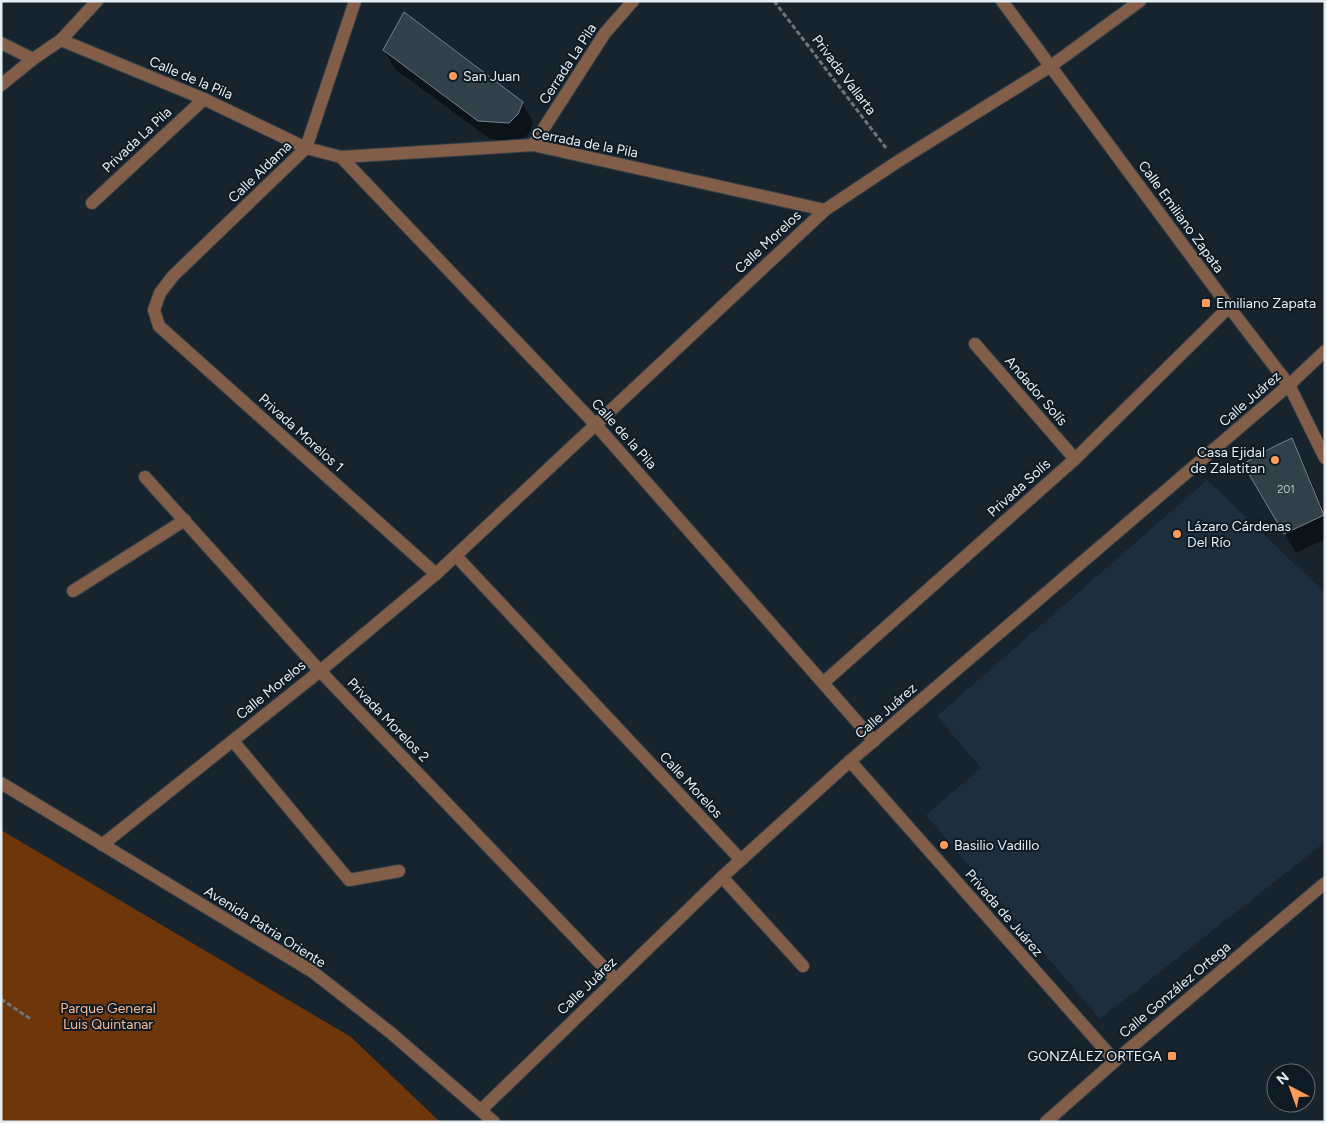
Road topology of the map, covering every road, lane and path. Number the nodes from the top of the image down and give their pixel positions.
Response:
1 (97, 1) edge
2 (355, 1) edge
3 (633, 1) edge
4 (774, 1) edge
5 (1002, 1) edge
6 (1140, 1) edge
7 (61, 40) junction
8 (1, 43) edge
9 (33, 59) junction
10 (1051, 66) junction
11 (1, 85) edge
12 (204, 99) junction
13 (533, 146) junction
14 (306, 148) junction
15 (341, 157) junction
16 (896, 162) junction
17 (92, 202) dead end
18 (824, 210) junction
19 (1229, 307) junction
20 (154, 310) joint
21 (974, 344) dead end
22 (1325, 351) edge
23 (1289, 385) junction
24 (596, 425) junction
25 (1074, 458) junction
26 (1325, 458) edge
27 (145, 477) dead end
28 (185, 520) junction
29 (456, 556) junction
30 (436, 574) junction
31 (73, 591) dead end
32 (320, 671) junction
33 (823, 683) junction
34 (233, 741) junction
35 (874, 741) junction
36 (850, 762) junction
37 (1, 783) edge
38 (102, 845) junction
39 (741, 860) junction
40 (399, 871) dead end
41 (722, 877) junction
42 (1325, 883) edge
43 (803, 966) dead end
44 (615, 979) junction
45 (1, 999) edge
46 (32, 1020) dead end
47 (1115, 1061) junction
48 (481, 1110) junction
49 (494, 1122) edge
50 (1046, 1122) edge

1 - 7 street
2 - 14 street, Calle Aldama
3 - 13 street, Cerrada La Pila
4 - 16 path, Privada Vallarta
5 - 10 street, Calle Emiliano Zapata
6 - 10 street, Calle Morelos
7 - 9 street
7 - 12 street, Calle de la Pila
8 - 9 street
9 - 11 street
10 - 16 street, Calle Morelos
10 - 19 street, Calle Emiliano Zapata
12 - 14 street, Calle de la Pila
12 - 17 street, Privada La Pila
13 - 15 street, Cerrada de la Pila
13 - 18 street, Cerrada de la Pila
14 - 15 street, Cerrada de la Pila
14 - 20 street, Calle Aldama
15 - 24 street, Calle de la Pila
16 - 18 street, Calle Morelos
18 - 24 street, Calle Morelos
19 - 23 street, Calle Emiliano Zapata
19 - 25 street, Privada Solís
20 - 30 street, Privada Morelos 1
21 - 25 street, Andador Solís
22 - 23 street, Calle Juárez
23 - 26 street, Calle Emiliano Zapata
23 - 35 street, Calle Juárez
24 - 29 street, Calle Morelos
24 - 33 street, Calle de la Pila
25 - 33 street, Privada Solís
27 - 28 street, Privada Morelos 2
28 - 31 street
28 - 32 street, Privada Morelos 2
29 - 30 street, Calle Morelos
29 - 39 street, Calle Morelos
30 - 32 street, Calle Morelos
32 - 34 street, Calle Morelos
32 - 44 street, Privada Morelos 2
33 - 35 street, Calle de la Pila
34 - 38 street, Calle Morelos
34 - 40 street
35 - 36 street, Calle Juárez
36 - 39 street, Calle Juárez
36 - 47 street, Privada de Juárez
37 - 38 street, Avenida Patria Oriente
38 - 48 street, Avenida Patria Oriente
39 - 41 street, Calle Juárez
41 - 43 street
41 - 44 street, Calle Juárez
42 - 47 street, Calle González Ortega
44 - 48 street, Calle Juárez
45 - 46 path
47 - 50 street, Calle González Ortega
48 - 49 street, Avenida Patria Oriente

